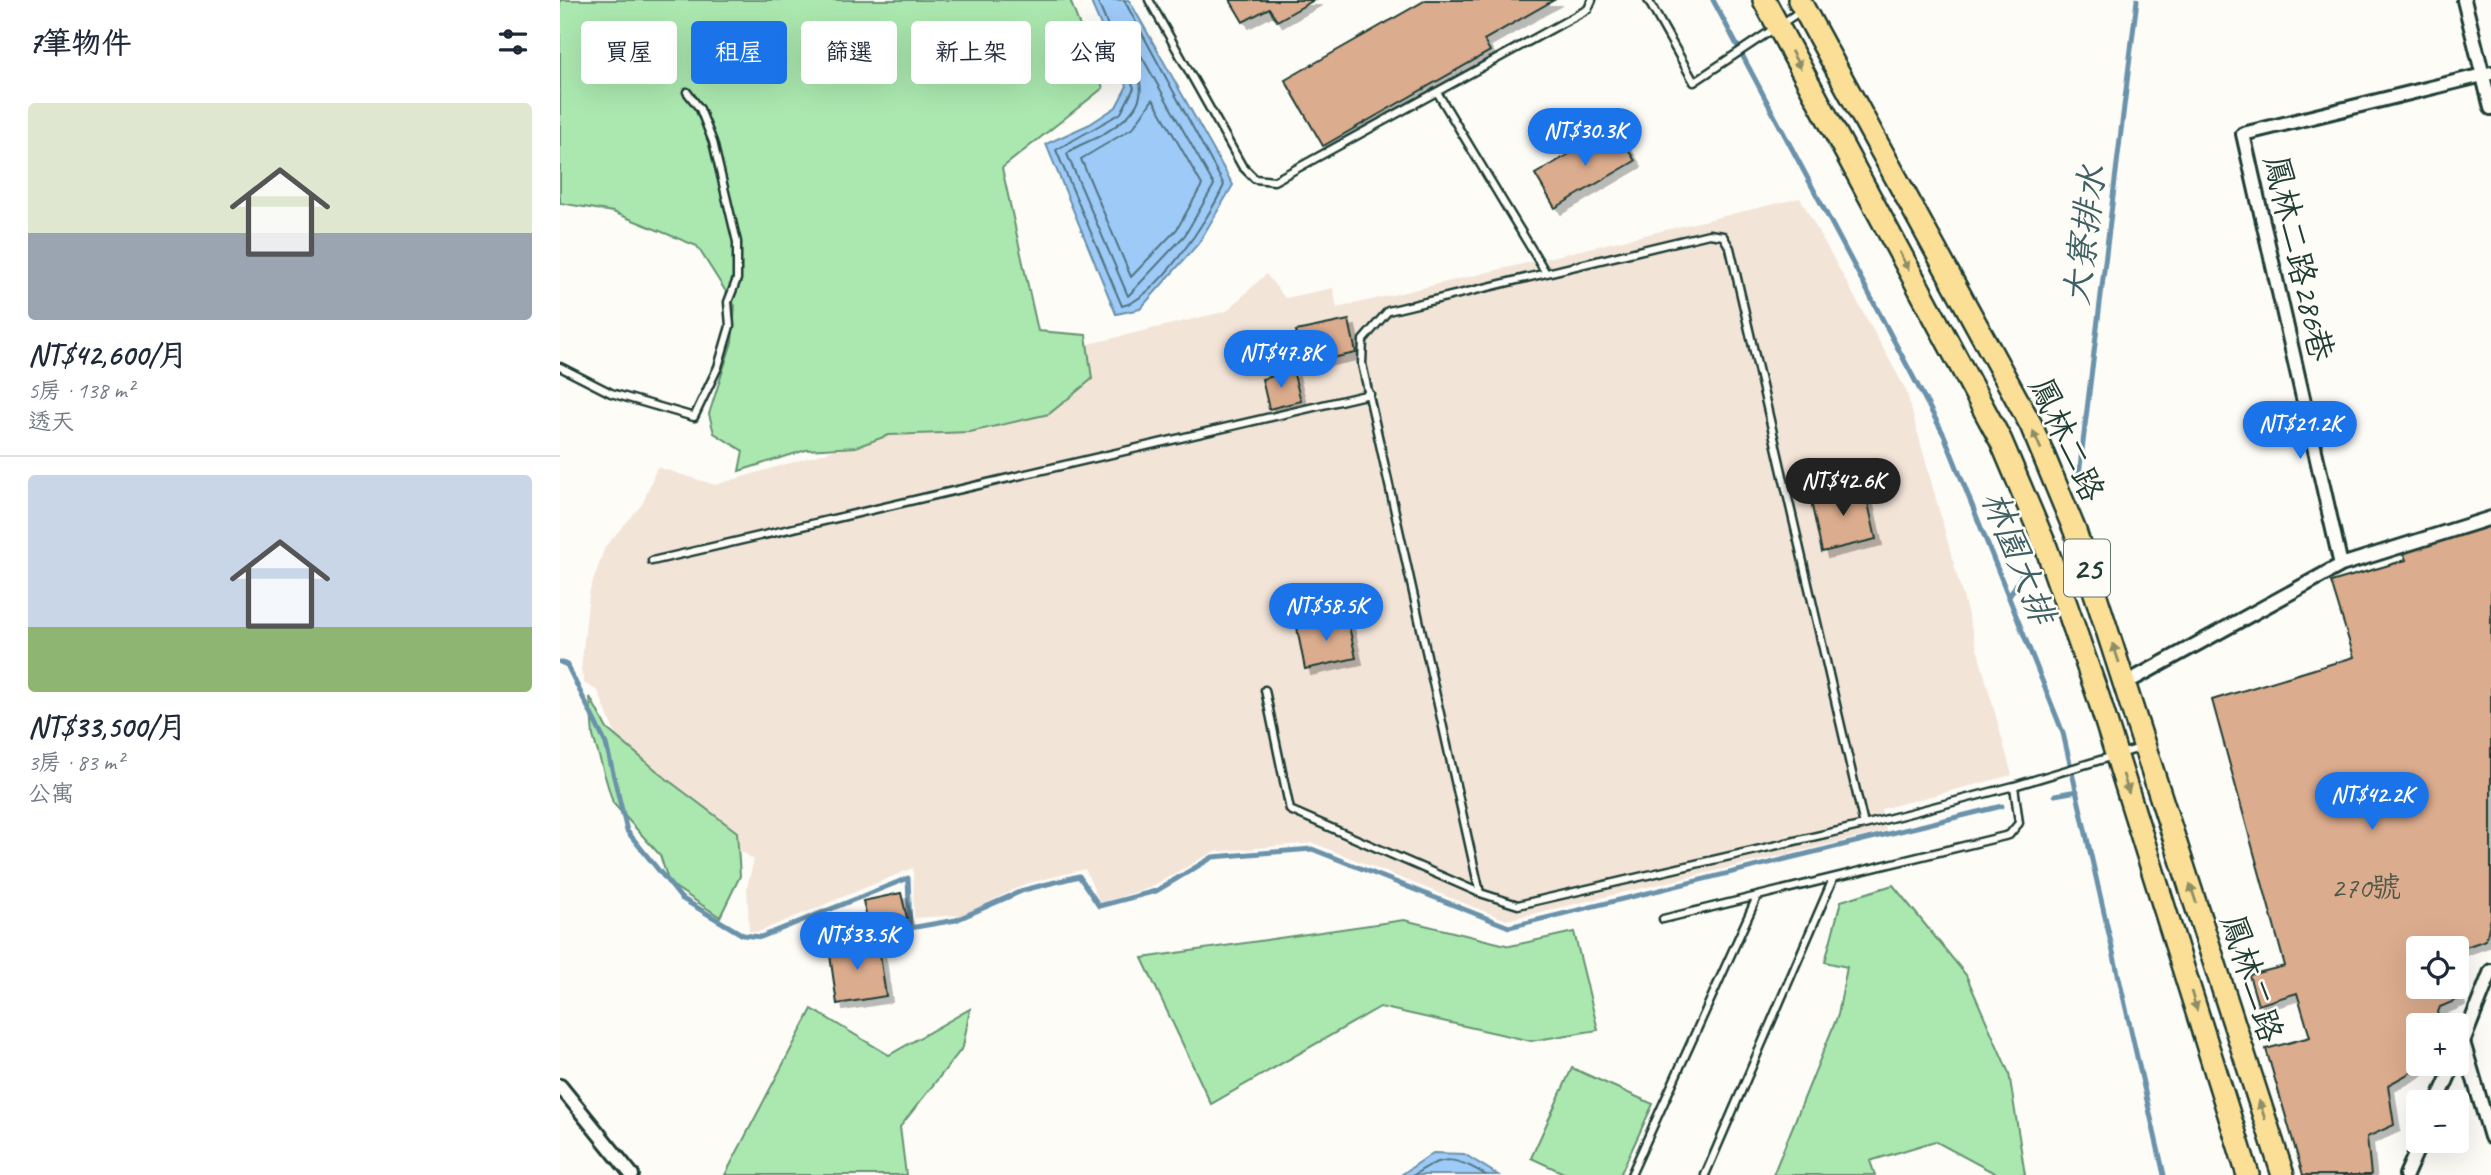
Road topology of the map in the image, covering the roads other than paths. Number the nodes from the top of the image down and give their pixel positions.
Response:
1 (1149, 0) edge
2 (1592, 0) edge
3 (1648, 0) edge
4 (1764, 0) edge
5 (2464, 0) edge
6 (1801, 4) edge
7 (1770, 33) junction
8 (2487, 74) edge
9 (687, 92) dead end
10 (1437, 92) junction
11 (2491, 108) edge
12 (1546, 273) junction
13 (560, 367) edge
14 (1370, 394) junction
15 (2491, 517) edge
16 (652, 561) dead end
17 (2341, 565) junction
18 (2126, 683) junction
19 (1265, 690) dead end
20 (2146, 747) junction
21 (2110, 757) junction
22 (2014, 786) junction
23 (1864, 825) junction
24 (1833, 879) junction
25 (1480, 893) junction
26 (1757, 897) junction
27 (1663, 919) dead end
28 (2491, 971) edge
29 (2469, 1027) edge
30 (2469, 1062) edge
31 (560, 1086) edge
32 (2491, 1137) edge
33 (2416, 1153) edge
34 (632, 1175) edge
35 (1631, 1175) edge
36 (1705, 1175) edge
37 (2249, 1175) edge
38 (2283, 1175) edge
39 (2406, 1175) edge

1 - 10 lane
2 - 10 lane
3 - 7 lane
4 - 7 main road, 鳳林二路 / 25
5 - 8 street
6 - 7 lane
18 -> 6 main road, 鳳林二路 / 25
7 -> 21 main road, 鳳林二路 / 25
8 - 11 street
8 - 17 street, 鳳林二路286巷
9 - 13 lane
10 - 12 lane
12 - 14 lane
12 - 23 lane
14 - 16 lane
14 - 25 lane
15 - 17 street
17 - 18 street
18 - 20 main road, 鳳林二路 / 25
19 - 25 lane
20 - 21 lane
38 -> 20 main road, 鳳林二路 / 25
21 - 22 lane
21 -> 37 main road, 鳳林二路 / 25
22 - 23 lane
22 - 24 lane
23 - 25 lane
24 - 26 lane
24 - 36 lane
26 - 27 lane
26 - 35 lane
28 - 29 street
30 - 32 street
31 - 34 street
33 - 39 street

